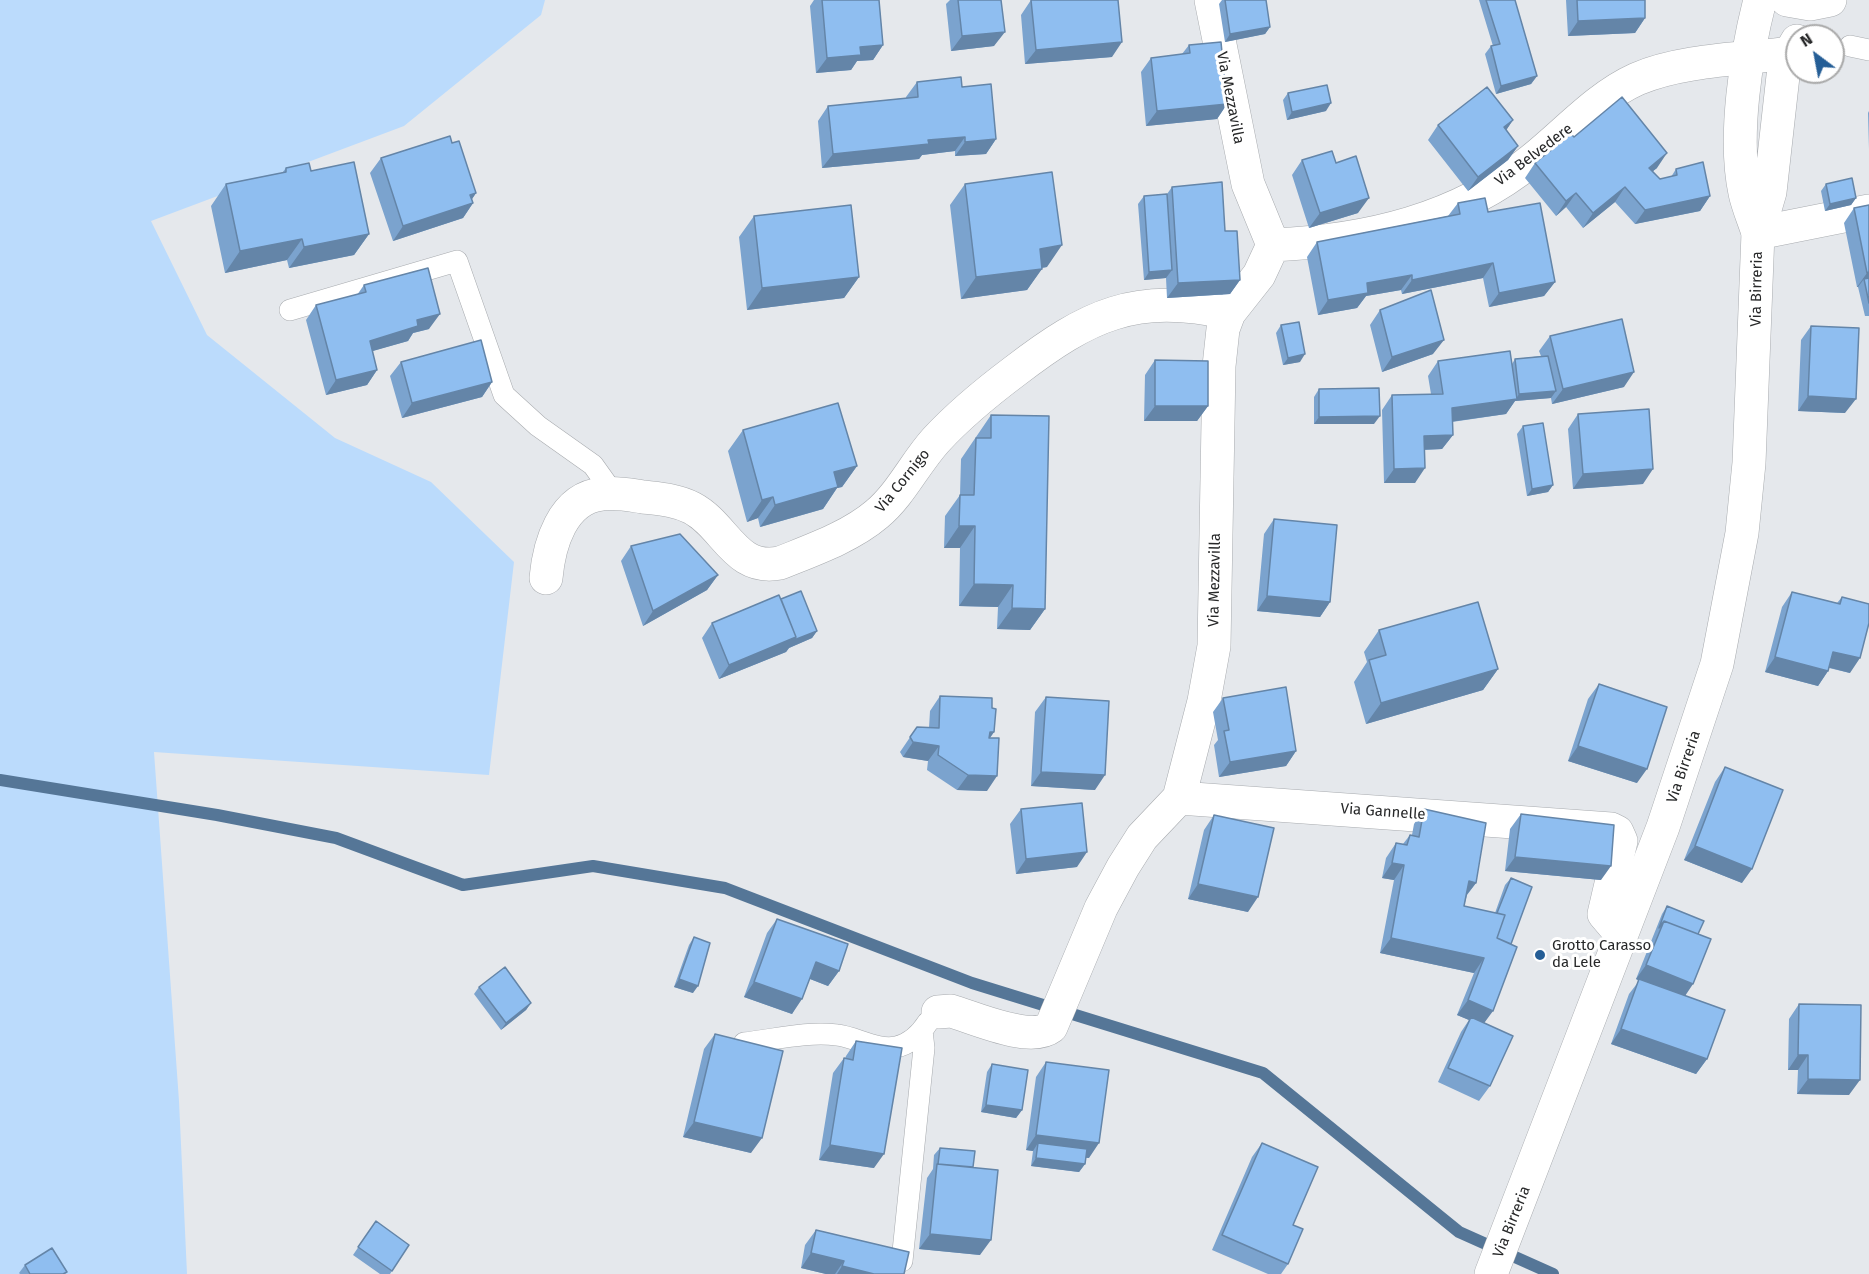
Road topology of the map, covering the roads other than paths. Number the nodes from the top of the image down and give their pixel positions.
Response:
1 (1211, 0) edge
2 (1760, 0) edge
3 (1787, 0) edge
4 (1828, 1) edge
5 (1810, 24) edge
6 (1785, 46) edge
7 (1748, 59) junction
8 (1785, 84) edge
9 (1869, 211) edge
10 (1758, 233) junction
11 (1273, 245) junction
12 (290, 310) dead end
13 (1229, 314) junction
14 (613, 493) junction
15 (546, 578) dead end
16 (1179, 798) junction
17 (1621, 934) junction
18 (930, 1021) junction
19 (744, 1043) edge
20 (902, 1261) edge
21 (1492, 1271) edge

1 - 11 street, Via Mezzavilla
2 - 7 street, Via Birreria
3 - 4 street
4 - 5 street, Via Birreria
6 - 7 street, Via Belvedere
7 - 10 street, Via Birreria
7 - 11 street, Via Belvedere
8 - 10 street, Via Birreria
9 - 10 street
10 - 17 street, Via Birreria
11 - 13 street, Via Mezzavilla
12 - 14 lane
13 - 14 street, Via Cornigo
13 - 16 street, Via Mezzavilla
14 - 15 street, Via Cornigo
16 - 17 street, Via Gannelle
16 - 18 street, Via Mezzavilla
17 - 21 street, Via Birreria
18 - 19 lane
18 - 20 lane

